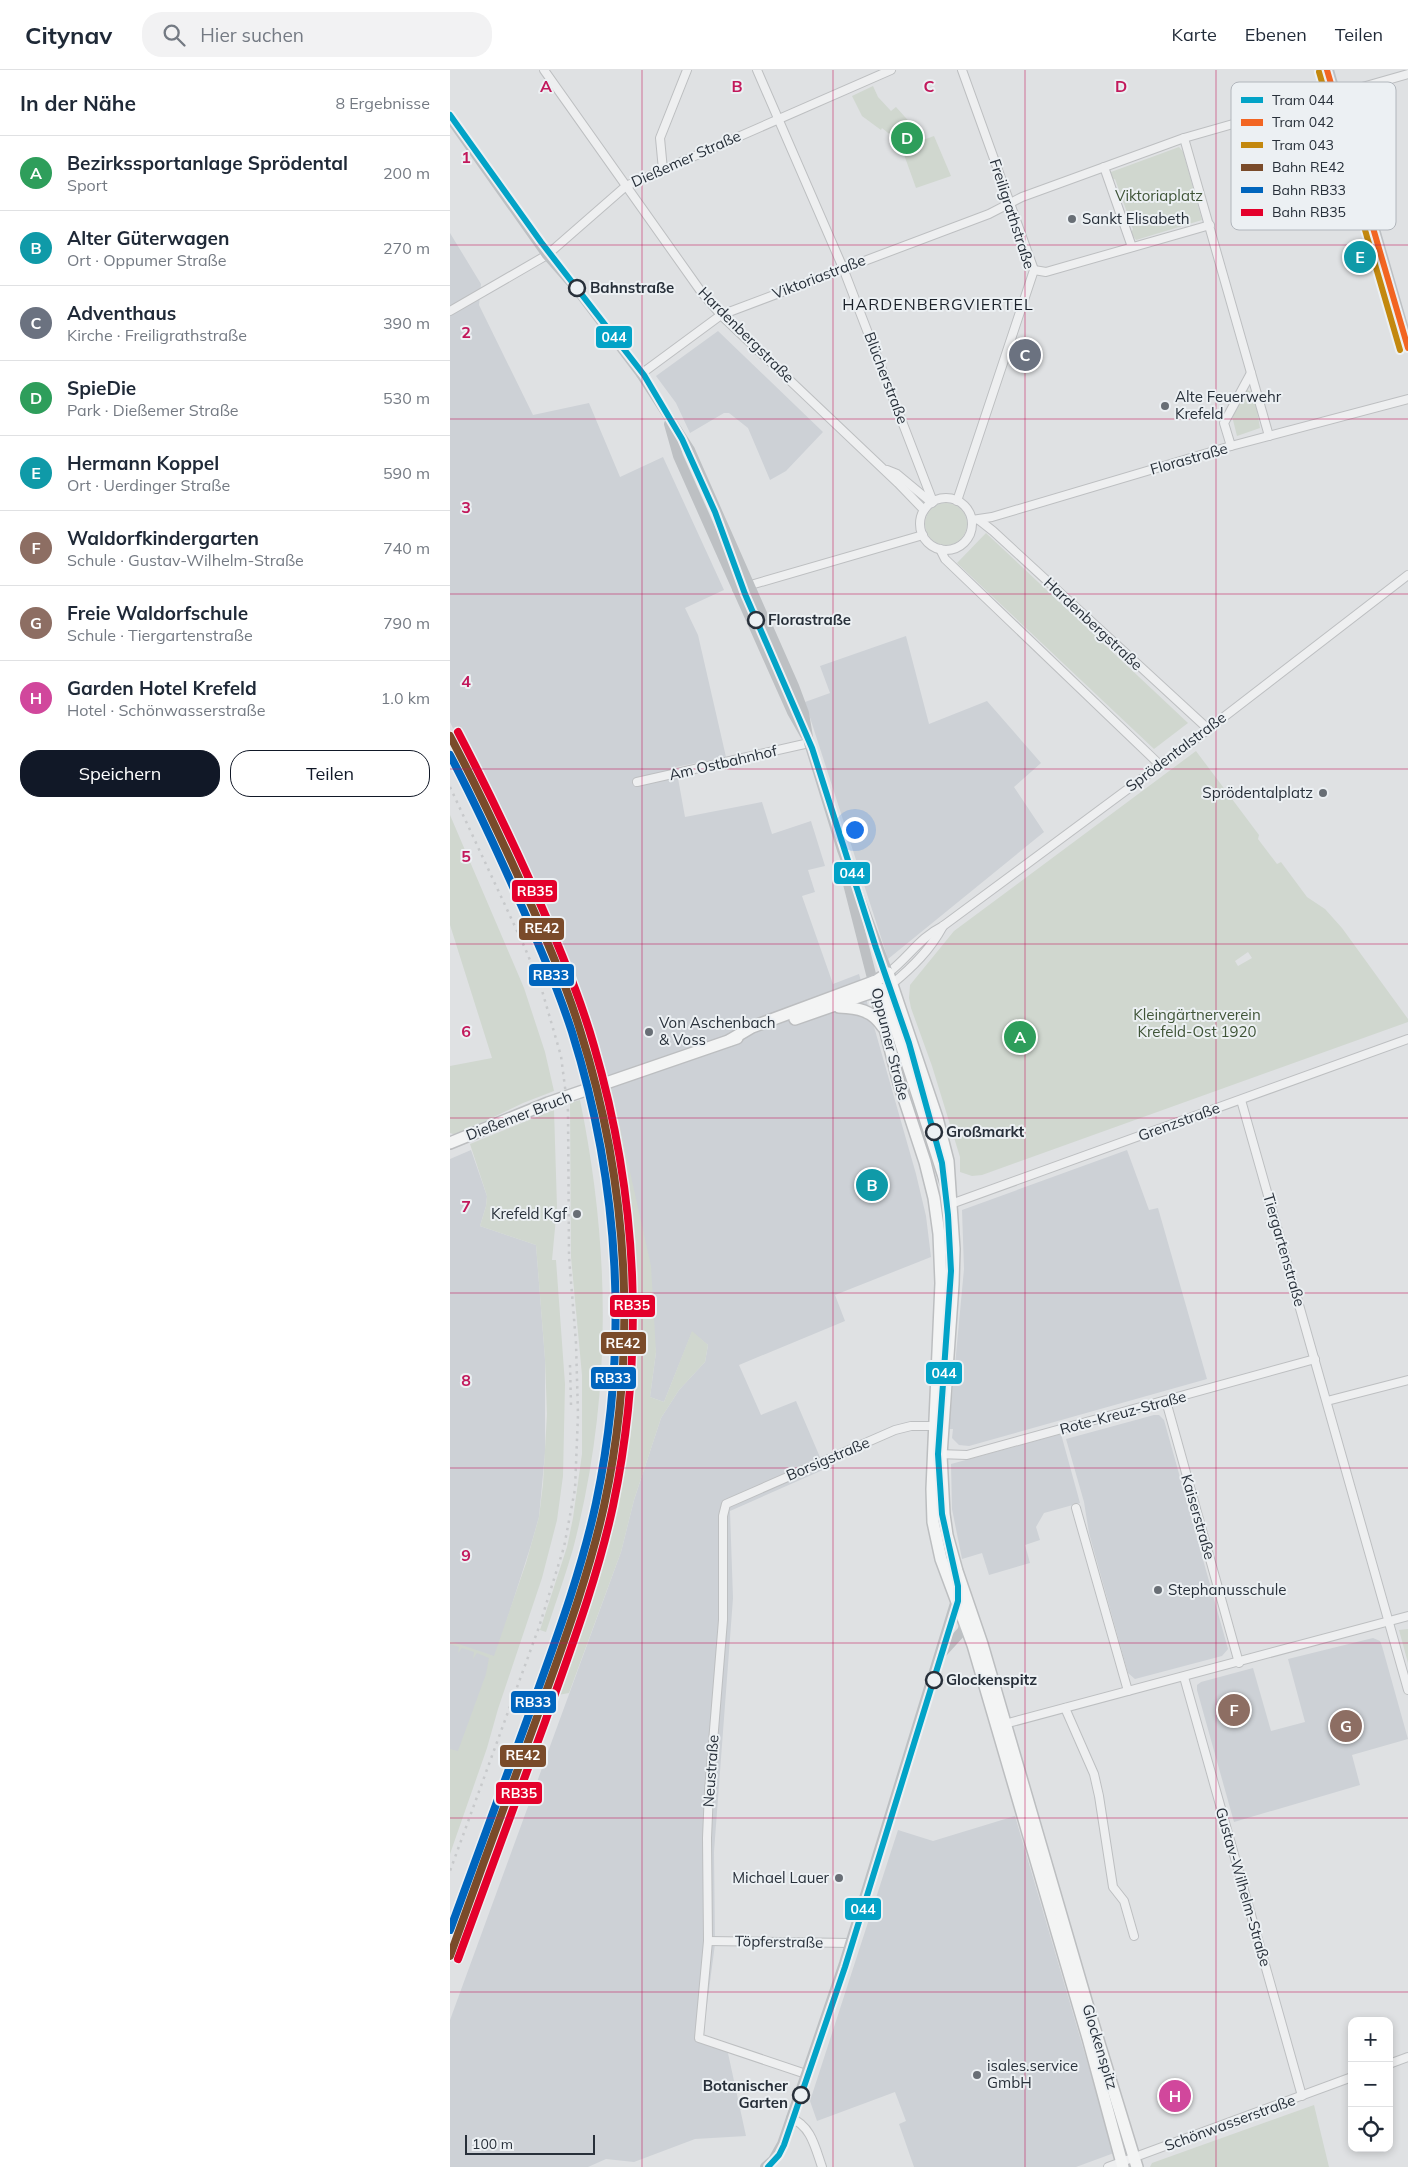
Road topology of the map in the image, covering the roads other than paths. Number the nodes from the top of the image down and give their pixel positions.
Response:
1 (544, 70) edge
2 (687, 70) edge
3 (757, 70) edge
4 (891, 70) edge
5 (962, 70) edge
6 (1408, 74) edge
7 (1381, 82) edge
8 (450, 118) edge
9 (779, 118) junction
10 (1231, 125) edge
11 (1184, 138) junction
12 (1104, 168) junction
13 (663, 170) junction
14 (626, 186) junction
15 (1010, 204) junction
16 (1210, 225) junction
17 (1376, 230) edge
18 (1132, 247) junction
19 (547, 255) junction
20 (843, 268) junction
21 (1034, 270) junction
22 (450, 311) edge
23 (722, 315) junction
24 (1408, 343) edge
25 (1251, 373) junction
26 (640, 374) junction
27 (1408, 399) edge
28 (666, 414) junction
29 (1269, 436) junction
30 (1231, 446) junction
31 (883, 469) junction
32 (957, 501) junction
33 (932, 502) junction
34 (924, 510) junction
35 (975, 520) junction
36 (923, 535) junction
37 (940, 549) junction
38 (1408, 575) edge
39 (750, 585) junction
40 (736, 589) junction
41 (1207, 728) junction
42 (809, 743) junction
43 (1160, 765) junction
44 (637, 782) dead end
45 (842, 850) junction
46 (942, 926) junction
47 (890, 978) junction
48 (875, 986) junction
49 (832, 1006) junction
50 (886, 1033) junction
51 (1408, 1039) edge
52 (730, 1040) junction
53 (1241, 1100) junction
54 (450, 1143) edge
55 (950, 1199) junction
56 (936, 1208) joint
57 (1315, 1358) junction
58 (1408, 1380) edge
59 (1166, 1401) junction
60 (1327, 1401) junction
61 (934, 1426) junction
62 (936, 1452) junction
63 (726, 1504) joint
64 (1076, 1508) dead end
65 (961, 1598) junction
66 (1408, 1616) edge
67 (1389, 1621) junction
68 (966, 1624) junction
69 (940, 1656) junction
70 (1238, 1663) junction
71 (1184, 1677) junction
72 (1408, 1690) edge
73 (1128, 1691) junction
74 (1065, 1708) junction
75 (1001, 1725) junction
76 (1134, 1936) dead end
77 (708, 1941) junction
78 (851, 1942) junction
79 (1408, 2057) edge
80 (1393, 2063) edge
81 (806, 2074) junction
82 (1348, 2079) edge
83 (1302, 2096) junction
84 (791, 2118) junction
85 (1136, 2162) edge
86 (1122, 2165) edge
87 (765, 2167) edge
88 (822, 2167) edge
89 (1108, 2167) edge

1 - 14 street, Hardenbergstraße
2 - 13 street
3 - 9 street, Blücherstraße
4 - 9 street, Dießemer Straße
5 - 15 street, Freiligrathstraße
6 - 7 street
8 - 19 main road
9 - 13 street, Dießemer Straße
9 - 20 street, Blücherstraße
10 - 11 street
11 - 12 street
11 - 16 street
12 - 15 street
12 - 18 street
13 - 14 street, Dießemer Straße
14 - 19 street, Dießemer Straße
14 - 23 street, Hardenbergstraße
15 - 20 street, Viktoriastraße
15 - 21 street, Freiligrathstraße
16 - 18 street
16 - 25 street
17 - 24 main road
18 - 21 street
19 - 22 street, Dießemer Straße
19 - 26 main road, Oppumer Straße
20 - 23 street, Viktoriastraße
20 - 33 street, Blücherstraße
21 - 32 street, Freiligrathstraße
23 - 26 street, Viktoriastraße
23 - 31 street, Hardenbergstraße
25 - 29 street
25 - 30 street
26 - 28 main road, Oppumer Straße
27 - 29 street, Florastraße
28 - 39 main road, Oppumer Straße
28 - 40 main road, Oppumer Straße
29 - 30 street, Florastraße
30 - 35 street, Florastraße
31 - 33 street, Hardenbergstraße
31 - 34 street, Hardenbergstraße
32 - 33 street
32 - 35 street, Hardenbergstraße
33 - 34 street
34 - 36 street
35 - 37 street
35 - 41 street, Hardenbergstraße
36 - 37 street
36 - 39 street
37 - 43 street
38 - 41 street, Sprödentalstraße
39 - 40 street
39 - 42 main road, Oppumer Straße
40 - 42 main road, Oppumer Straße
41 - 43 street, Sprödentalstraße
42 - 44 street, Am Ostbahnhof
42 - 45 main road, Oppumer Straße
43 - 46 street, Sprödentalstraße
45 - 47 main road, Oppumer Straße
45 - 48 main road, Oppumer Straße
46 - 47 street, Sprödentalstraße
46 - 47 street, Sprödentalstraße
47 - 48 main road, Dießemer Bruch
47 - 55 main road, Oppumer Straße
48 - 49 main road, Dießemer Bruch
48 - 50 main road, Oppumer Straße
48 - 52 main road, Dießemer Bruch
48 - 55 main road
49 - 50 main road
49 - 52 main road, Dießemer Bruch
50 - 56 main road, Oppumer Straße
51 - 53 street, Grenzstraße
52 - 54 main road, Dießemer Bruch
53 - 55 street, Grenzstraße
53 - 57 street, Tiergartenstraße
55 - 62 main road, Glockenspitz
56 - 61 main road, Glockenspitz
57 - 59 street, Rote-Kreuz-Straße
57 - 60 street, Tiergartenstraße
58 - 60 street
59 - 62 street, Rote-Kreuz-Straße
59 - 70 street, Kaiserstraße
60 - 67 street, Tiergartenstraße
61 - 62 main road, Glockenspitz
61 - 63 street, Borsigstraße
62 - 65 main road, Glockenspitz
63 - 77 street, Neustraße
64 - 73 street
65 - 68 main road, Glockenspitz
65 - 69 main road
65 - 75 main road, Glockenspitz
66 - 67 street
67 - 70 street
67 - 72 street, Tiergartenstraße
68 - 69 main road
68 - 75 main road, Glockenspitz
69 - 78 main road
70 - 71 street
71 - 73 street
71 - 83 street, Gustav-Wilhelm-Straße
73 - 74 street
74 - 75 street
74 - 76 street
75 - 85 main road, Glockenspitz
75 - 86 main road, Glockenspitz
77 - 78 street, Töpferstraße
77 - 81 street, Neustraße
78 - 81 main road
79 - 80 street
81 - 84 main road
82 - 83 street, Schönwasserstraße
83 - 85 street, Schönwasserstraße
84 - 87 main road
84 - 88 street
85 - 86 street, Schönwasserstraße
86 - 89 street, Schönwasserstraße

